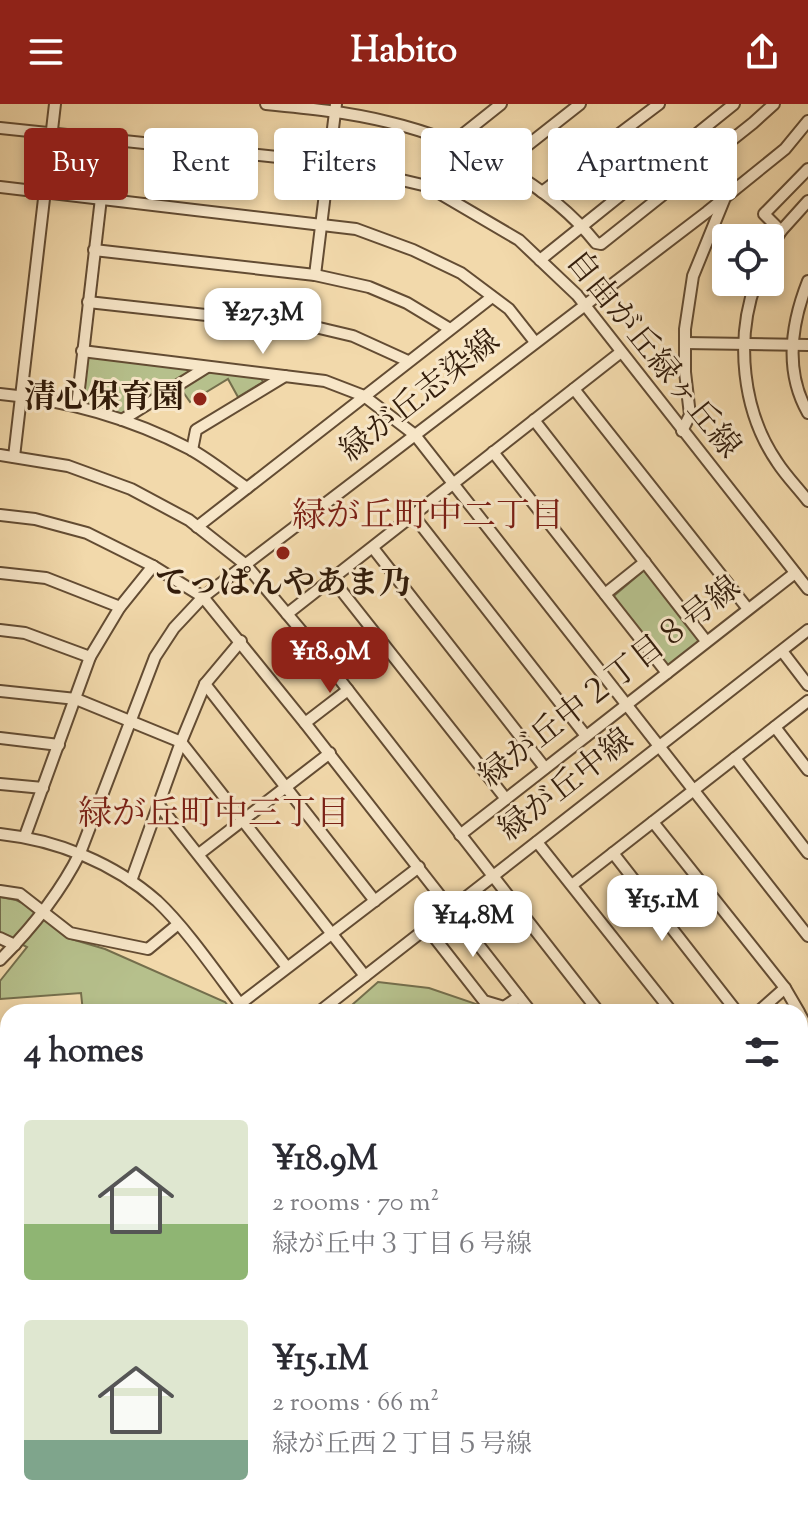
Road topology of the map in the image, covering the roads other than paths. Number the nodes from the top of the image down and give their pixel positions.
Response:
1 (55, 104) edge
2 (266, 104) edge
3 (501, 104) edge
4 (580, 104) edge
5 (659, 104) edge
6 (734, 104) edge
7 (774, 104) edge
8 (336, 108) edge
9 (808, 122) edge
10 (0, 128) edge
11 (53, 128) edge
12 (333, 128) edge
13 (471, 128) edge
14 (24, 130) edge
15 (421, 133) edge
16 (128, 141) edge
17 (532, 142) edge
18 (274, 157) edge
19 (808, 169) edge
20 (405, 181) edge
21 (532, 186) edge
22 (0, 187) edge
23 (737, 188) edge
24 (24, 190) edge
25 (542, 192) junction
26 (45, 200) edge
27 (101, 200) edge
28 (118, 200) edge
29 (325, 200) edge
30 (722, 200) edge
31 (724, 200) edge
32 (808, 201) edge
33 (322, 224) junction
34 (774, 224) edge
35 (582, 226) junction
36 (784, 228) edge
37 (94, 250) junction
38 (540, 260) junction
39 (315, 275) junction
40 (808, 281) edge
41 (750, 296) edge
42 (492, 297) junction
43 (88, 302) junction
44 (584, 304) junction
45 (450, 329) junction
46 (535, 342) junction
47 (685, 343) junction
48 (743, 344) junction
49 (791, 345) junction
50 (808, 345) edge
51 (82, 351) junction
52 (621, 352) junction
53 (408, 361) junction
54 (207, 367) junction
55 (285, 376) junction
56 (574, 389) junction
57 (0, 394) edge
58 (22, 396) junction
59 (364, 396) junction
60 (77, 406) junction
61 (808, 413) edge
62 (122, 420) junction
63 (534, 420) junction
64 (682, 431) junction
65 (415, 435) junction
66 (192, 450) junction
67 (493, 452) junction
68 (0, 455) edge
69 (14, 457) junction
70 (454, 483) junction
71 (247, 488) junction
72 (808, 501) edge
73 (0, 515) edge
74 (413, 515) junction
75 (197, 527) junction
76 (373, 548) junction
77 (645, 562) junction
78 (246, 565) junction
79 (153, 566) junction
80 (0, 573) edge
81 (795, 573) junction
82 (333, 580) junction
83 (808, 589) edge
84 (605, 594) junction
85 (203, 597) junction
86 (120, 607) junction
87 (748, 609) junction
88 (287, 614) junction
89 (0, 630) edge
90 (808, 630) edge
91 (241, 641) junction
92 (706, 641) junction
93 (782, 651) junction
94 (90, 657) junction
95 (667, 673) junction
96 (205, 684) junction
97 (808, 685) edge
98 (348, 690) junction
99 (0, 691) edge
100 (76, 699) junction
101 (808, 701) edge
102 (627, 704) junction
103 (129, 721) junction
104 (305, 723) junction
105 (775, 727) junction
106 (586, 736) junction
107 (0, 738) edge
108 (181, 742) junction
109 (59, 745) junction
110 (660, 747) junction
111 (330, 753) junction
112 (735, 758) junction
113 (545, 768) junction
114 (808, 770) edge
115 (0, 784) edge
116 (43, 788) junction
117 (286, 789) junction
118 (694, 790) junction
119 (506, 799) junction
120 (158, 804) junction
121 (240, 820) junction
122 (653, 822) junction
123 (0, 834) edge
124 (460, 835) junction
125 (25, 836) junction
126 (537, 842) junction
127 (80, 853) junction
128 (613, 853) junction
129 (808, 853) edge
130 (199, 854) junction
131 (419, 867) junction
132 (492, 877) junction
133 (131, 881) junction
134 (572, 885) junction
135 (0, 891) edge
136 (375, 901) junction
137 (450, 909) junction
138 (44, 911) junction
139 (177, 925) junction
140 (427, 928) junction
141 (331, 934) junction
142 (808, 936) edge
143 (0, 938) edge
144 (15, 945) junction
145 (0, 960) edge
146 (286, 966) junction
147 (365, 976) junction
148 (785, 988) junction
149 (519, 997) junction
150 (240, 1004) edge
151 (247, 1004) edge
152 (329, 1004) edge
153 (494, 1004) edge
154 (508, 1004) edge
155 (525, 1004) edge
156 (593, 1004) edge
157 (666, 1004) edge
158 (731, 1004) edge
159 (767, 1004) edge
160 (794, 1004) edge

1 - 11 street
2 - 8 street
3 - 13 street
4 - 17 street
5 - 25 street
6 - 35 street
7 - 35 street
8 - 12 street
8 - 15 street
9 - 23 street, 緑が丘志染線
10 - 14 street, 自由が丘緑ヶ丘線
16 - 18 street, 自由が丘緑ヶ丘線
19 - 34 street
20 - 38 street, 自由が丘緑ヶ丘線
21 - 25 street
22 - 24 street
25 - 35 street
26 - 58 street
27 - 37 street
28 - 33 street
29 - 33 street
30 - 44 street, 緑が丘志染線
31 - 47 street
32 - 36 street
33 - 39 street
33 - 42 street
35 - 38 street
37 - 39 street
37 - 43 street
38 - 44 street, 自由が丘緑ヶ丘線
39 - 45 street
40 - 49 street
41 - 48 street
42 - 45 street
42 - 46 street
43 - 51 street
43 - 53 street
44 - 46 street, 緑が丘志染線
44 - 52 street, 自由が丘緑ヶ丘線
45 - 53 street
46 - 65 street, 緑が丘志染線
47 - 48 street
47 - 64 street
48 - 49 street
48 - 72 street
49 - 50 street
49 - 61 street
51 - 54 street
51 - 60 street
52 - 56 street
52 - 64 street, 自由が丘緑ヶ丘線
53 - 59 street
54 - 55 street
54 - 62 street
55 - 59 street
55 - 66 street
56 - 63 street
56 - 87 street
57 - 58 street
58 - 60 street
58 - 69 street
59 - 65 street
59 - 71 street
60 - 62 street
62 - 66 street
63 - 67 street
63 - 77 street
64 - 81 street, 自由が丘緑ヶ丘線
65 - 70 street
65 - 78 street, 緑が丘志染線
66 - 71 street
67 - 70 street
67 - 84 street
68 - 69 street
69 - 75 street
70 - 74 street
70 - 102 street
71 - 75 street
73 - 79 street
74 - 76 street
74 - 106 street
75 - 78 street
76 - 82 street
76 - 113 street
77 - 84 street
77 - 92 street
78 - 85 street, 緑が丘志染線
78 - 88 street
79 - 85 street
79 - 86 street
80 - 86 street
81 - 83 street, 自由が丘緑ヶ丘線
81 - 87 street, 緑が丘中２丁目８号線
82 - 88 street
82 - 119 street
84 - 95 street
85 - 91 street
85 - 103 street, 緑が丘志染線
86 - 94 street
87 - 92 street, 緑が丘中２丁目８号線
88 - 98 street
89 - 94 street
90 - 93 street, 緑が丘中線
91 - 96 street
91 - 104 street
92 - 95 street, 緑が丘中２丁目８号線
93 - 97 street
93 - 110 street, 緑が丘中線
94 - 100 street
95 - 102 street, 緑が丘中２丁目８号線
96 - 108 street
96 - 117 street
98 - 104 street
98 - 124 street
99 - 100 street
100 - 103 street
100 - 109 street
101 - 105 street
102 - 106 street, 緑が丘中２丁目８号線
102 - 110 street
103 - 108 street
103 - 127 street, 緑が丘志染線
104 - 111 street
105 - 112 street
105 - 114 street
106 - 113 street, 緑が丘中２丁目８号線
107 - 109 street
108 - 120 street
108 - 121 street
109 - 116 street
110 - 118 street
110 - 126 street, 緑が丘中線
111 - 117 street
111 - 131 street
112 - 118 street
112 - 129 street
113 - 119 street, 緑が丘中２丁目８号線
115 - 116 street
116 - 125 street
117 - 121 street
117 - 136 street
118 - 122 street
118 - 142 street
119 - 124 street, 緑が丘中２丁目８号線
120 - 130 street
120 - 133 street
121 - 130 street
121 - 141 street
122 - 128 street
122 - 148 street
123 - 125 street
124 - 132 street
125 - 127 street
126 - 132 street, 緑が丘中線
126 - 134 street
127 - 133 street
127 - 138 street, 緑が丘志染線
128 - 134 street
128 - 158 street
130 - 146 street
131 - 136 street
131 - 137 street
132 - 137 street, 緑が丘中線
132 - 156 street
133 - 139 street
134 - 157 street
135 - 138 street
136 - 141 street
137 - 140 street, 緑が丘中線
137 - 149 street
138 - 139 street
138 - 144 street, 緑が丘志染線
139 - 150 street
140 - 147 street, 緑が丘中線
140 - 153 street
141 - 146 street
141 - 147 street
143 - 144 street
144 - 145 street, 緑が丘志染線
146 - 151 street
147 - 152 street, 緑が丘中線
148 - 159 street
148 - 160 street
149 - 154 street
149 - 155 street

